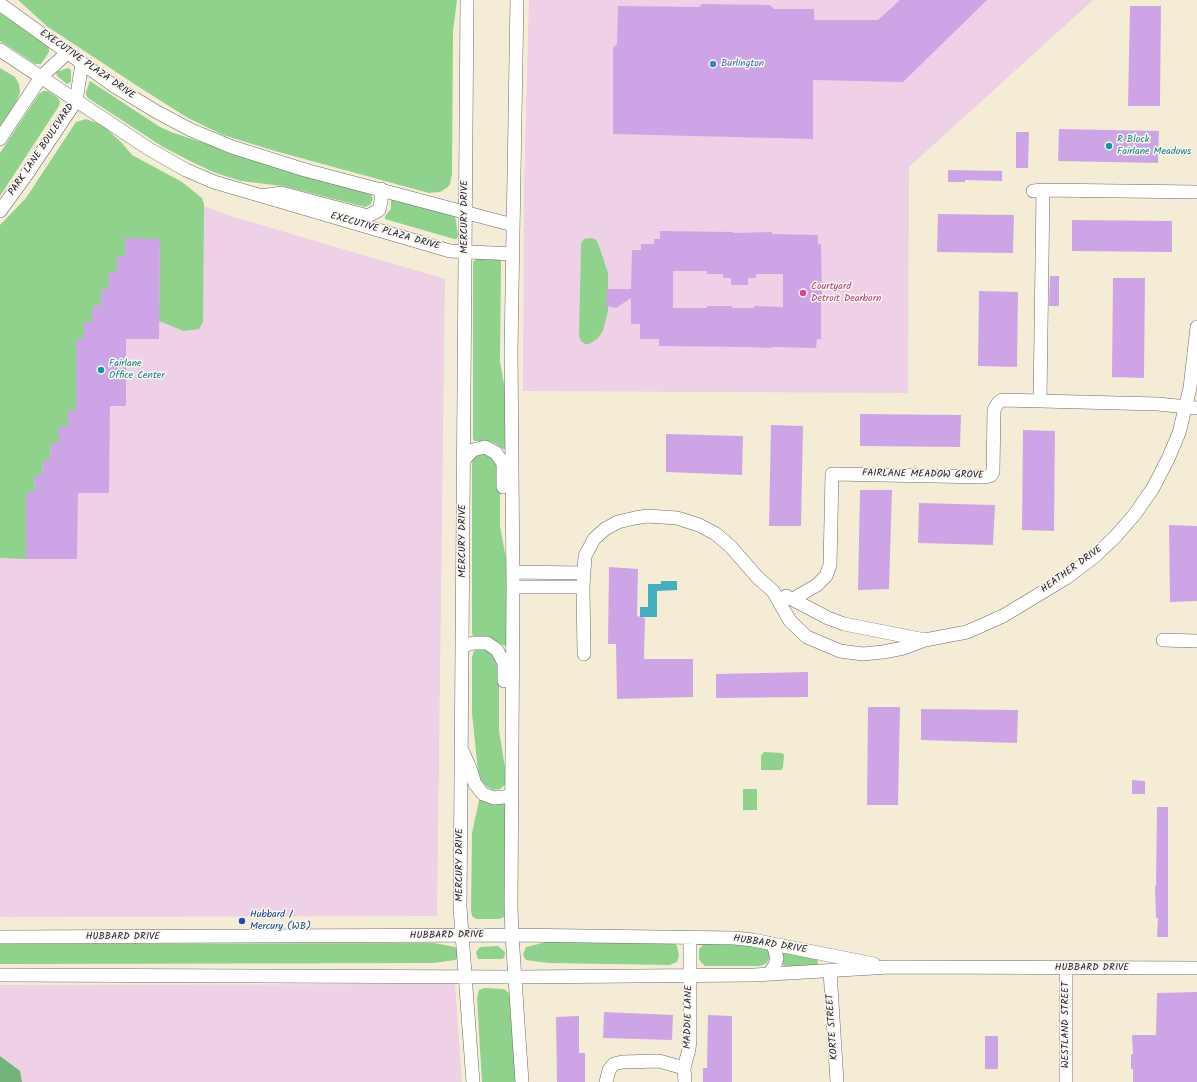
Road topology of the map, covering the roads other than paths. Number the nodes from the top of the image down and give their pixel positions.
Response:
1 (467, 0) edge
2 (517, 0) edge
3 (0, 4) edge
4 (0, 50) edge
5 (68, 52) junction
6 (82, 63) junction
7 (41, 77) junction
8 (76, 101) junction
9 (0, 139) edge
10 (381, 189) junction
11 (1197, 192) edge
12 (259, 196) junction
13 (0, 211) edge
14 (465, 212) junction
15 (513, 225) junction
16 (465, 253) junction
17 (513, 254) junction
18 (1197, 327) edge
19 (1040, 401) junction
20 (1191, 408) edge
21 (463, 461) junction
22 (512, 558) junction
23 (513, 572) junction
24 (584, 573) junction
25 (513, 587) junction
26 (583, 587) junction
27 (773, 591) junction
28 (793, 599) junction
29 (924, 640) junction
30 (1163, 640) dead end
31 (1197, 641) edge
32 (462, 646) junction
33 (584, 654) dead end
34 (461, 749) junction
35 (512, 776) junction
36 (512, 796) junction
37 (462, 935) junction
38 (512, 935) junction
39 (0, 937) edge
40 (690, 937) junction
41 (773, 944) junction
42 (892, 967) junction
43 (1066, 968) junction
44 (1197, 968) edge
45 (830, 971) junction
46 (769, 974) junction
47 (0, 975) edge
48 (690, 975) junction
49 (466, 977) junction
50 (516, 977) junction
51 (684, 1068) junction
52 (473, 1082) edge
53 (522, 1082) edge
54 (606, 1082) edge
55 (685, 1082) edge
56 (837, 1082) edge
57 (1066, 1082) edge

1 - 14 street, MERCURY DRIVE
2 - 15 street
3 - 5 street, EXECUTIVE PLAZA DRIVE
4 - 7 street, EXECUTIVE PLAZA DRIVE
5 - 6 street, EXECUTIVE PLAZA DRIVE
5 - 7 street
6 - 8 street, PARK LANE BOULEVARD
6 - 10 street, EXECUTIVE PLAZA DRIVE
7 - 8 street, EXECUTIVE PLAZA DRIVE
7 - 9 street
8 - 12 street, EXECUTIVE PLAZA DRIVE
8 - 13 street, PARK LANE BOULEVARD
10 - 12 street, EXECUTIVE PLAZA DRIVE
10 - 14 street, EXECUTIVE PLAZA DRIVE
11 - 19 street
12 - 16 street, EXECUTIVE PLAZA DRIVE
14 - 15 street, EXECUTIVE PLAZA DRIVE
14 - 16 street, MERCURY DRIVE
15 - 17 street
16 - 17 street, EXECUTIVE PLAZA DRIVE
16 - 21 street, MERCURY DRIVE
17 - 22 street
18 - 20 street, HEATHER DRIVE
19 - 20 street, FAIRLANE MEADOW GROVE
19 - 28 street, FAIRLANE MEADOW GROVE
20 - 29 street, HEATHER DRIVE
21 - 22 street
21 - 32 street, MERCURY DRIVE
22 - 23 street
23 - 24 street
23 - 25 street
24 - 26 street, HEATHER DRIVE
24 - 27 street, HEATHER DRIVE
25 - 26 street
25 - 35 street
26 - 33 street, HEATHER DRIVE
27 - 28 street, HEATHER DRIVE
27 - 29 street, HEATHER DRIVE
28 - 29 street, HEATHER DRIVE
30 - 31 street
32 - 34 street, MERCURY DRIVE
32 - 35 street
34 - 36 street
34 - 37 street, MERCURY DRIVE
35 - 36 street
36 - 38 street
37 - 38 street, HUBBARD DRIVE
37 - 39 street, HUBBARD DRIVE
37 - 49 street, MERCURY DRIVE
38 - 40 street, HUBBARD DRIVE
38 - 50 street
40 - 41 street, HUBBARD DRIVE
40 - 48 street, MADDIE LANE
41 - 42 street, HUBBARD DRIVE
41 - 46 street
42 - 43 street, HUBBARD DRIVE
42 - 45 street, HUBBARD DRIVE
43 - 44 street, HUBBARD DRIVE
43 - 57 street, WESTLAND STREET
45 - 46 street, HUBBARD DRIVE
45 - 56 street, KORTE STREET
46 - 48 street, HUBBARD DRIVE
47 - 49 street, HUBBARD DRIVE
48 - 50 street, HUBBARD DRIVE
48 - 51 street, MADDIE LANE
49 - 50 street, HUBBARD DRIVE
49 - 52 street, MERCURY DRIVE
50 - 53 street
51 - 54 street
51 - 55 street, MADDIE LANE

